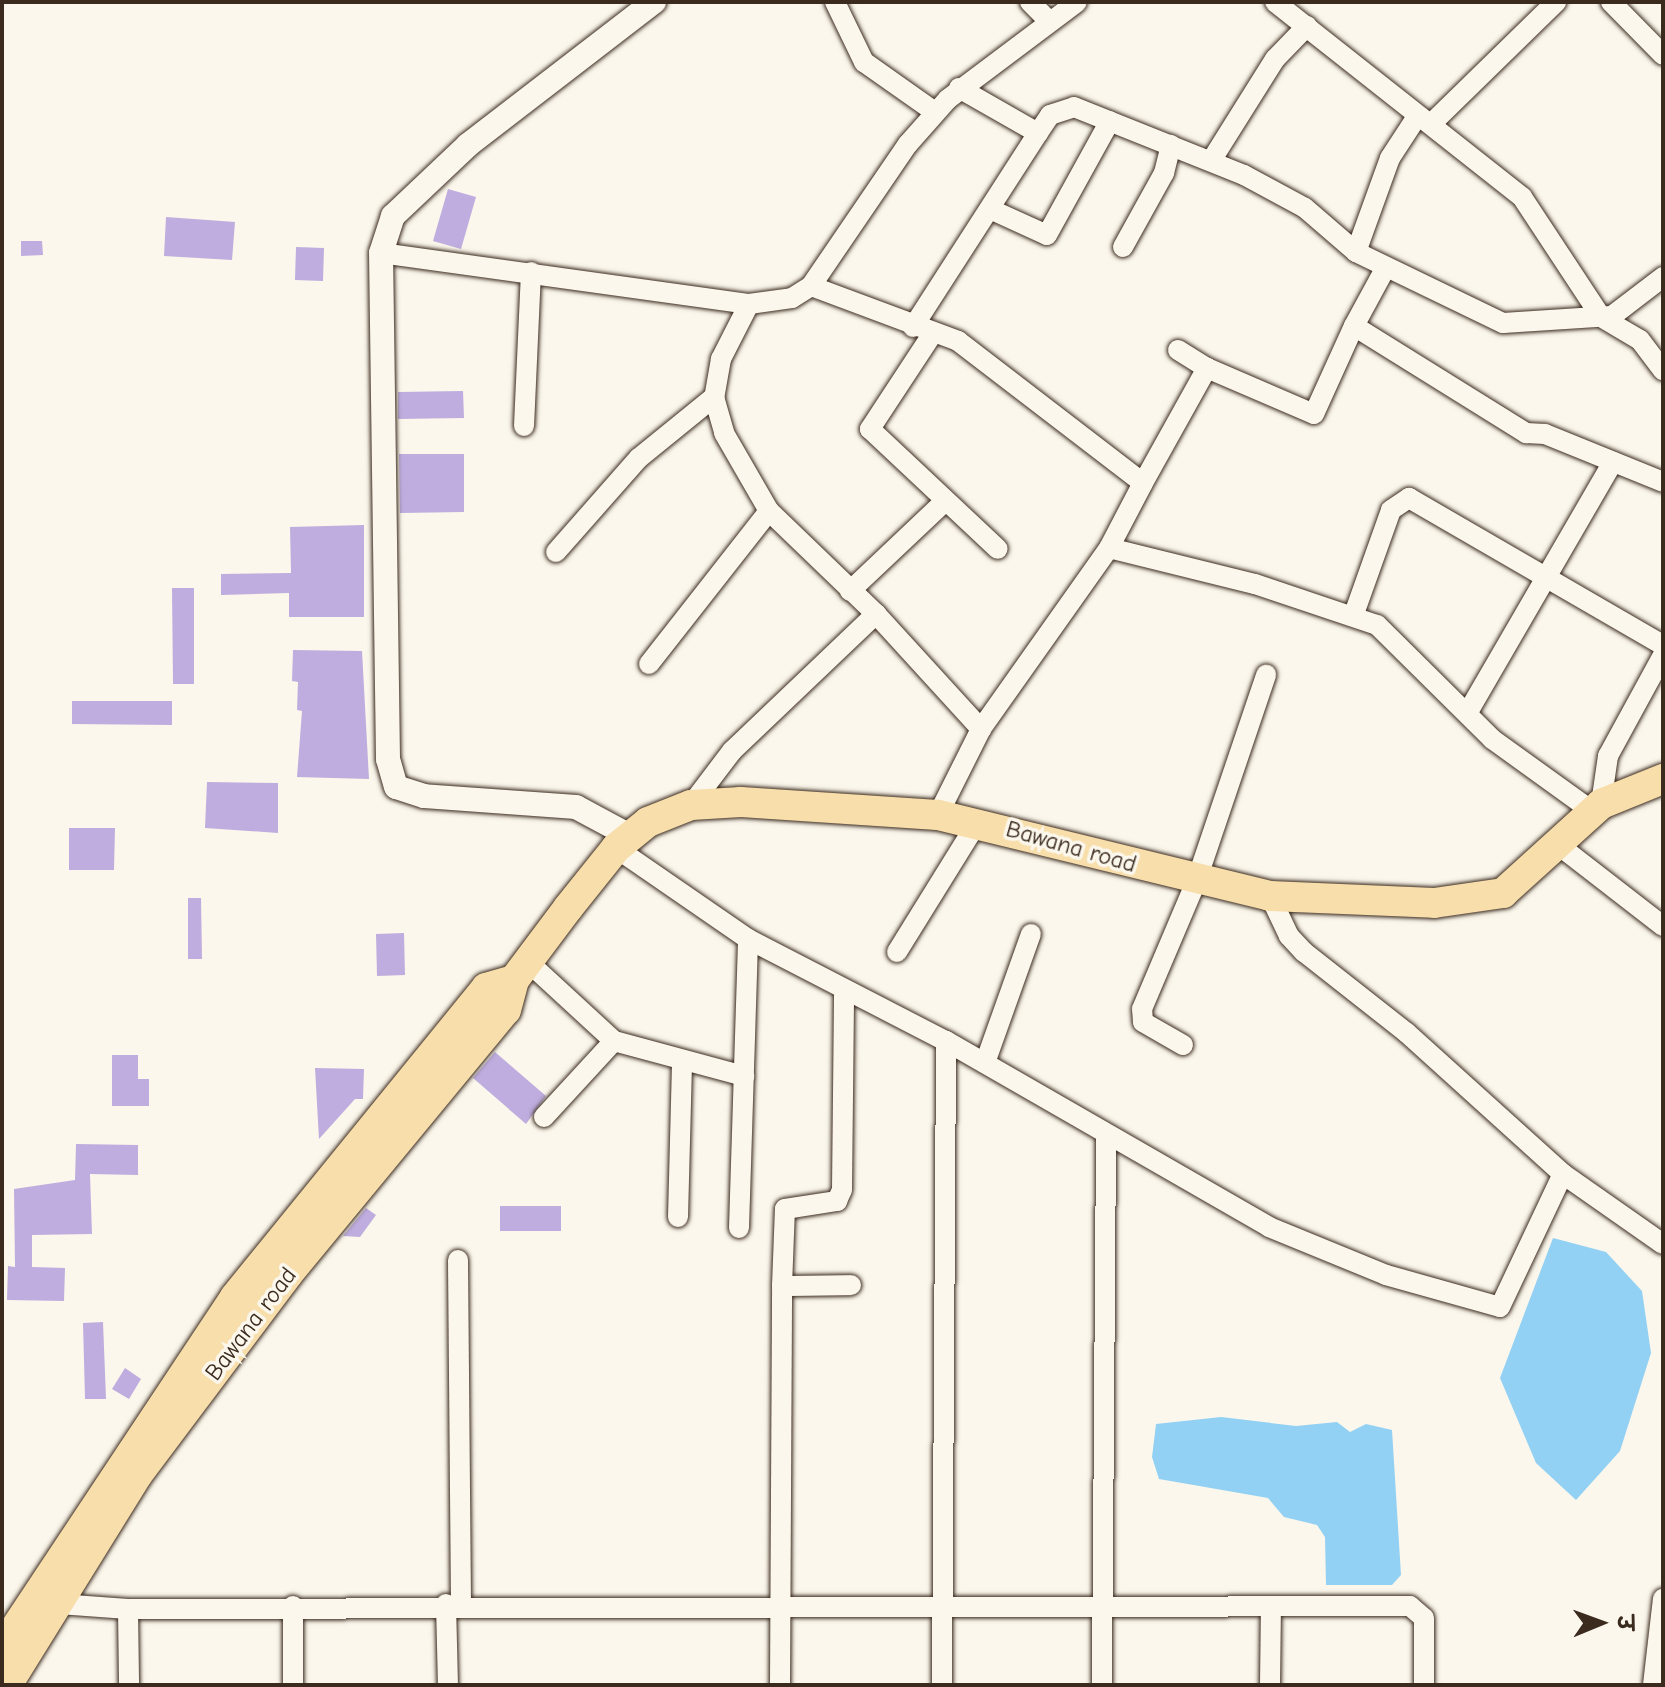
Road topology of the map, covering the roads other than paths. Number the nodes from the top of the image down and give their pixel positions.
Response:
1 (654, 2) edge
2 (835, 2) edge
3 (1030, 2) edge
4 (1077, 2) edge
5 (1275, 2) edge
6 (1556, 2) edge
7 (1611, 2) edge
8 (1049, 21) junction
9 (1307, 26) junction
10 (1663, 55) edge
11 (959, 88) junction
12 (935, 112) junction
13 (1425, 119) junction
14 (1110, 121) junction
15 (1038, 133) junction
16 (1171, 145) junction
17 (1211, 161) junction
18 (992, 210) junction
19 (1123, 247) dead end
20 (1356, 252) junction
21 (381, 253) junction
22 (1386, 267) junction
23 (531, 272) junction
24 (1663, 277) edge
25 (811, 286) junction
26 (749, 304) junction
27 (1601, 317) junction
28 (1354, 326) junction
29 (923, 330) junction
30 (1178, 350) dead end
31 (1207, 368) junction
32 (1663, 370) edge
33 (714, 397) junction
34 (524, 426) dead end
35 (1613, 462) junction
36 (1663, 482) edge
37 (1143, 483) junction
38 (944, 502) junction
39 (769, 511) junction
40 (1109, 548) junction
41 (998, 549) dead end
42 (556, 552) dead end
43 (1550, 579) junction
44 (850, 591) junction
45 (876, 614) junction
46 (1354, 614) junction
47 (1663, 645) edge
48 (1663, 655) edge
49 (649, 664) dead end
50 (1266, 675) dead end
51 (1468, 712) junction
52 (981, 729) junction
53 (1663, 779) edge
54 (691, 805) junction
55 (1597, 807) junction
56 (938, 815) junction
57 (979, 820) junction
58 (623, 842) junction
59 (1561, 847) junction
60 (1196, 882) junction
61 (1270, 896) junction
62 (1663, 926) edge
63 (1031, 934) dead end
64 (748, 939) junction
65 (897, 952) dead end
66 (521, 970) junction
67 (844, 991) junction
68 (614, 1041) junction
69 (946, 1041) junction
70 (1183, 1045) dead end
71 (682, 1061) junction
72 (985, 1063) junction
73 (744, 1076) junction
74 (544, 1117) dead end
75 (1106, 1135) junction
76 (1563, 1174) junction
77 (678, 1217) dead end
78 (739, 1228) dead end
79 (1663, 1244) edge
80 (458, 1260) dead end
81 (851, 1285) dead end
82 (782, 1286) junction
83 (49, 1597) junction
84 (1663, 1599) edge
85 (779, 1603) junction
86 (453, 1604) junction
87 (944, 1604) junction
88 (293, 1606) junction
89 (1103, 1606) junction
90 (1271, 1606) junction
91 (128, 1609) junction
92 (2, 1648) edge
93 (7, 1685) edge
94 (129, 1685) edge
95 (293, 1685) edge
96 (448, 1685) edge
97 (780, 1685) edge
98 (942, 1685) edge
99 (1102, 1685) edge
100 (1270, 1685) edge
101 (1424, 1685) edge
102 (1653, 1685) edge

1 - 21 street
2 - 12 street
3 - 8 street
4 - 8 street
5 - 9 street
6 - 13 street
7 - 10 street
8 - 11 street
9 - 13 street
9 - 17 street
11 - 12 street
11 - 15 street
12 - 25 street
13 - 20 street
13 - 27 street
14 - 15 street
14 - 16 street
14 - 18 street
15 - 18 street
16 - 17 street
16 - 19 street
17 - 20 street
18 - 29 street
20 - 22 street
21 - 23 street
21 - 58 street
22 - 27 street
22 - 28 street
23 - 26 street
23 - 34 street
24 - 27 street
25 - 26 street
25 - 29 street
26 - 33 street
27 - 32 street
28 - 31 street
28 - 35 street
29 - 37 street
29 - 38 street
30 - 31 street
31 - 37 street
33 - 39 street
33 - 42 street
35 - 36 street
35 - 43 street
37 - 40 street
38 - 41 street
38 - 44 street
39 - 44 street
39 - 49 street
40 - 46 street
40 - 52 street
43 - 46 street
43 - 47 street
43 - 51 street
44 - 45 street
45 - 52 street
45 - 54 street
46 - 51 street
48 - 55 street
50 - 60 street
51 - 55 street
52 - 56 street
53 - 55 main road, Bawana road
54 - 56 main road, Bawana road
54 - 58 main road, Bawana road
55 - 59 main road, Bawana road
56 - 57 main road, Bawana road
57 - 60 main road, Bawana road
57 - 65 street
58 - 64 street
58 - 66 main road, Bawana road
59 - 61 main road, Bawana road
59 - 62 street
60 - 61 main road, Bawana road
60 - 70 street
61 - 76 street
63 - 72 street
64 - 67 street
64 - 73 street
66 - 68 street
66 - 83 main road, Bawana road
67 - 69 street
67 - 82 street
68 - 71 street
68 - 74 street
69 - 72 street
69 - 87 street
71 - 73 street
71 - 77 street
72 - 75 street
73 - 78 street
75 - 76 street
75 - 89 street
76 - 79 street
80 - 86 street
81 - 82 street
82 - 85 street
83 - 91 street
83 - 92 main road, Bawana road
83 - 93 main road, Bawana road
84 - 102 street
85 - 86 street
85 - 87 street
85 - 97 street
86 - 88 street
86 - 96 street
87 - 89 street
87 - 98 street
88 - 91 street
88 - 95 street
89 - 90 street
89 - 99 street
90 - 100 street
90 - 101 street
91 - 94 street

